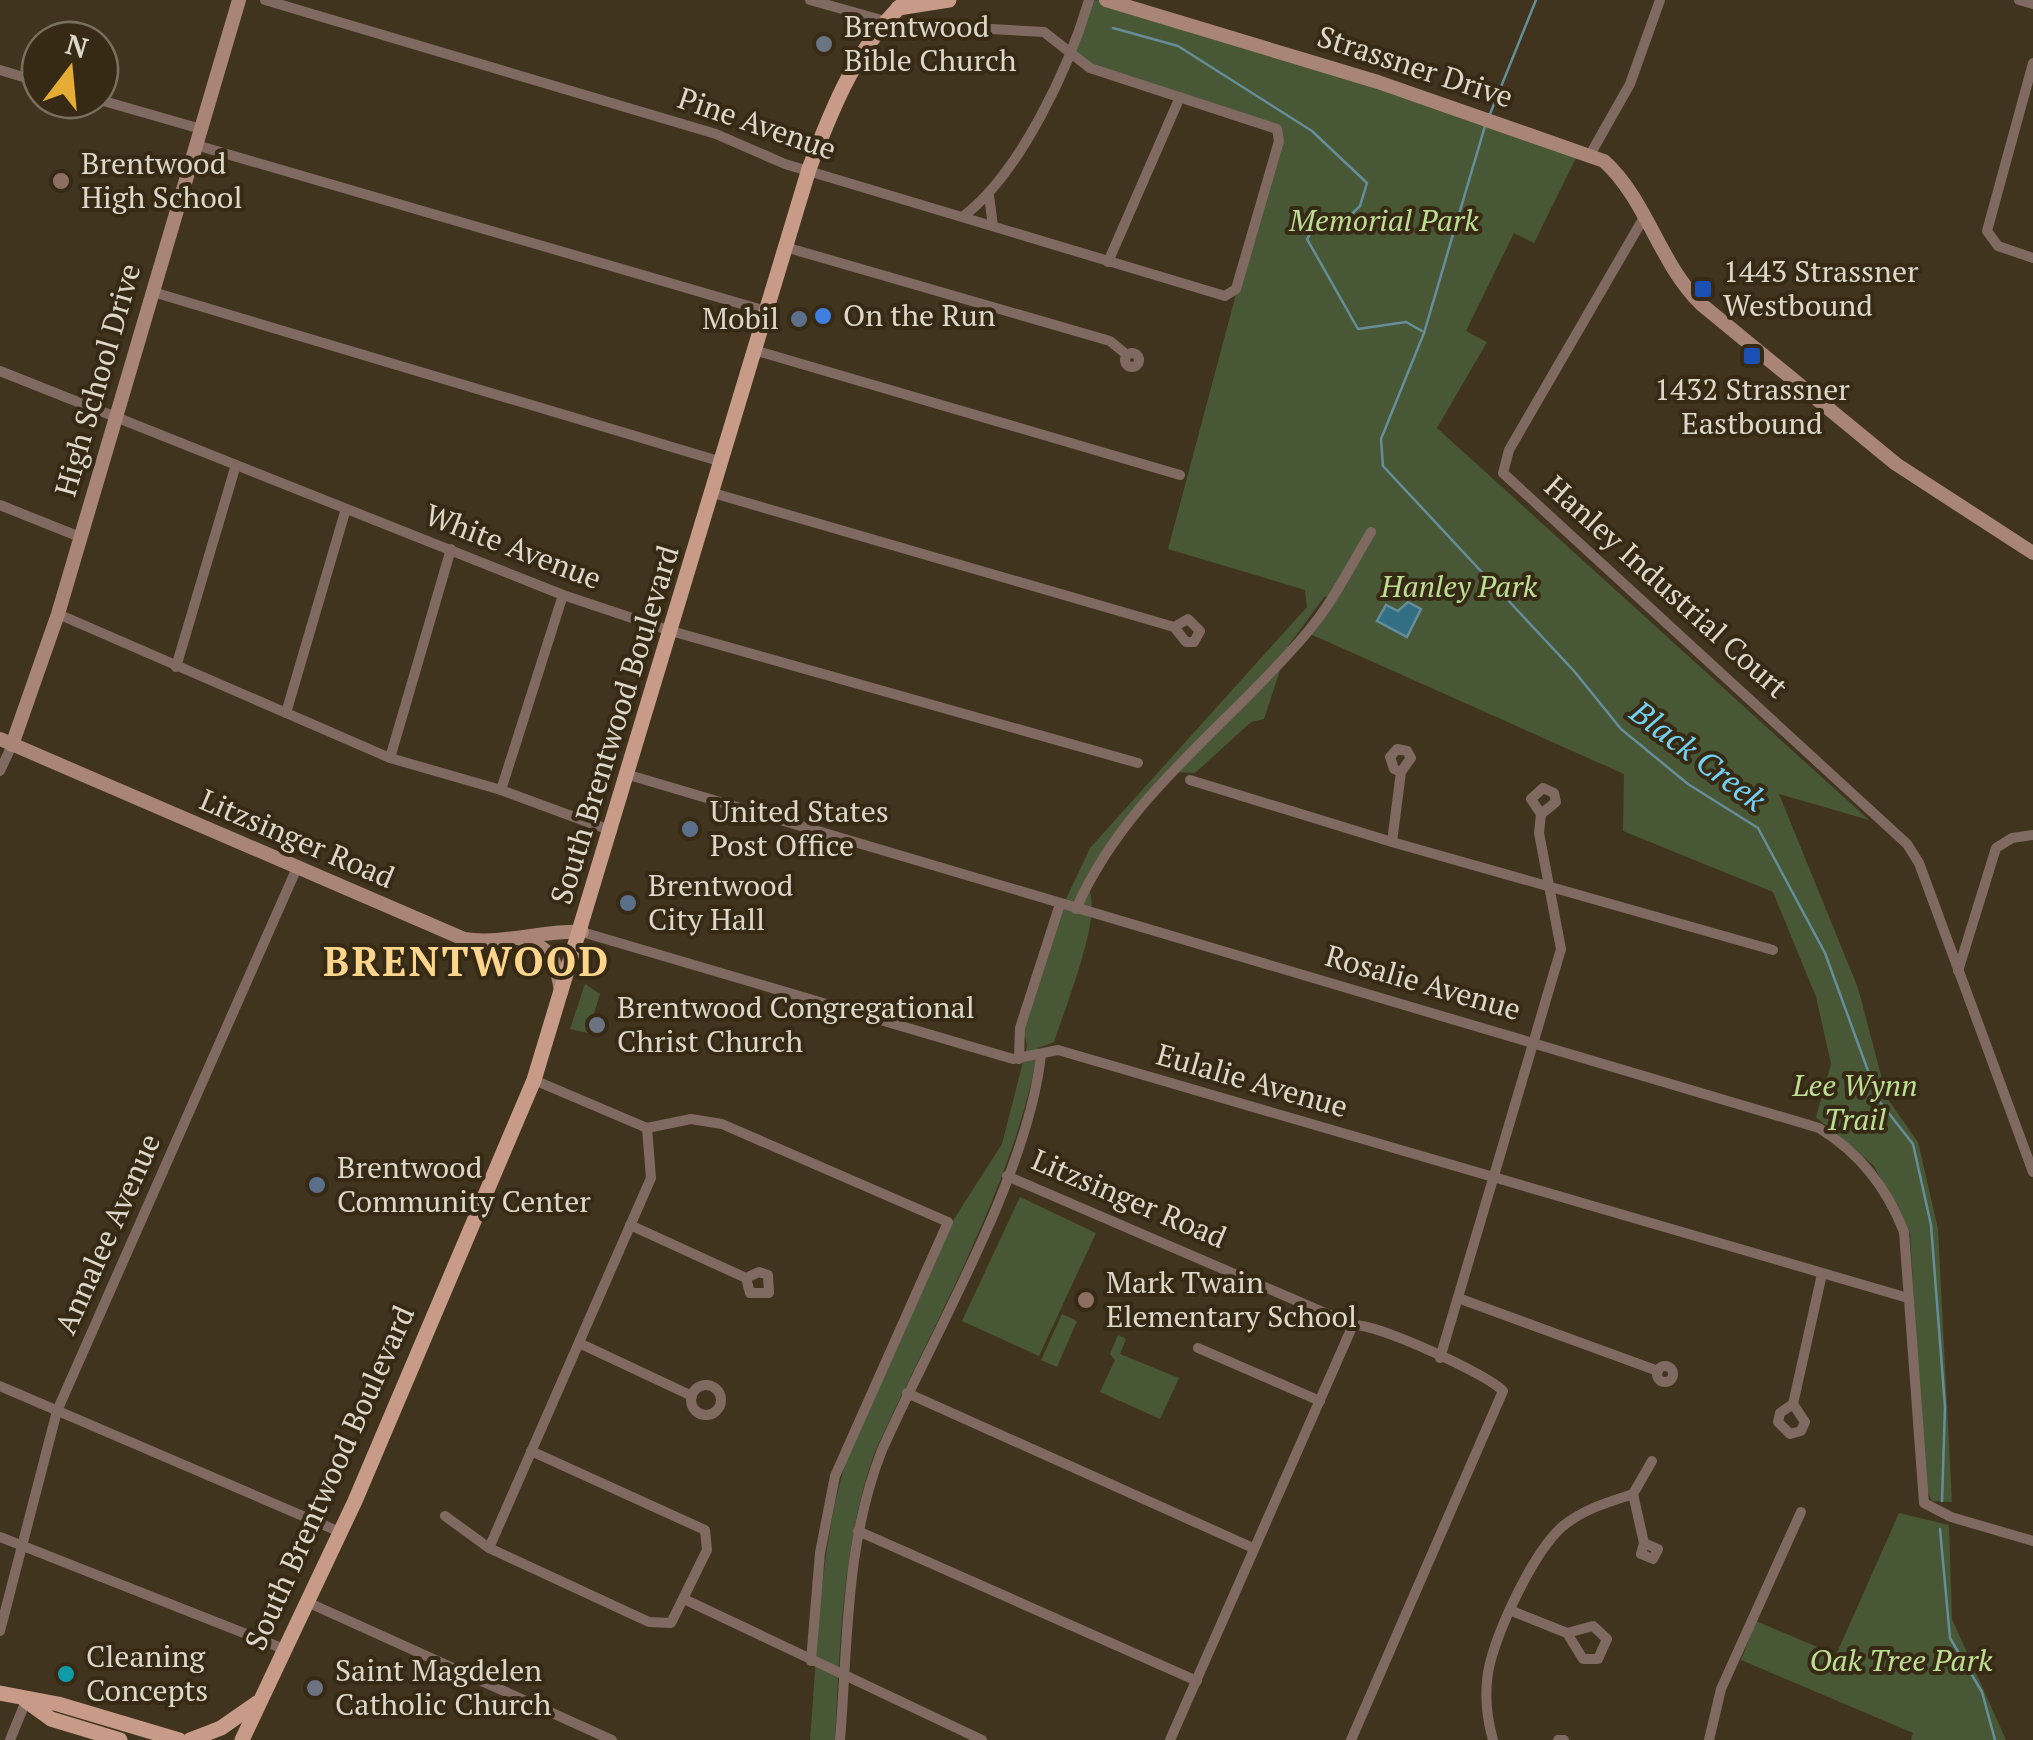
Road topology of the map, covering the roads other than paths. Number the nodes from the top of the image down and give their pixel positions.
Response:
1 (239, 0) edge
2 (265, 0) edge
3 (810, 0) edge
4 (949, 0) edge
5 (1089, 0) edge
6 (1106, 0) edge
7 (1660, 0) edge
8 (2019, 0) edge
9 (903, 4) edge
10 (2033, 4) edge
11 (885, 21) junction
12 (913, 34) dead end
13 (1072, 56) junction
14 (2033, 63) edge
15 (1180, 96) junction
16 (120, 106) edge
17 (200, 130) junction
18 (196, 145) junction
19 (1591, 153) junction
20 (809, 169) junction
21 (990, 196) junction
22 (965, 215) junction
23 (1643, 219) junction
24 (993, 226) junction
25 (785, 248) junction
26 (2033, 258) edge
27 (1108, 262) junction
28 (152, 292) junction
29 (766, 311) junction
30 (754, 350) junction
31 (1126, 356) dead end
32 (0, 371) edge
33 (117, 420) junction
34 (722, 462) junction
35 (235, 468) junction
36 (1180, 475) dead end
37 (713, 493) junction
38 (0, 505) edge
39 (345, 512) junction
40 (1370, 532) dead end
41 (80, 536) junction
42 (450, 549) junction
43 (2033, 553) edge
44 (562, 595) junction
45 (58, 614) junction
46 (1174, 627) dead end
47 (671, 631) junction
48 (176, 667) junction
49 (286, 713) junction
50 (6, 742) edge
51 (390, 758) junction
52 (1138, 763) dead end
53 (0, 772) edge
54 (1401, 772) dead end
55 (629, 775) junction
56 (1190, 780) dead end
57 (501, 790) junction
58 (1542, 814) dead end
59 (612, 832) junction
60 (2033, 836) edge
61 (1392, 842) junction
62 (296, 870) junction
63 (1550, 886) junction
64 (1060, 904) junction
65 (1076, 909) junction
66 (582, 932) junction
67 (517, 938) junction
68 (1772, 950) dead end
69 (1958, 972) junction
70 (561, 995) junction
71 (1534, 1040) junction
72 (1041, 1054) junction
73 (1019, 1059) junction
74 (534, 1080) junction
75 (646, 1128) junction
76 (2033, 1172) edge
77 (1007, 1176) junction
78 (1494, 1178) junction
79 (630, 1226) junction
80 (1822, 1274) junction
81 (746, 1278) dead end
82 (1458, 1298) junction
83 (1908, 1298) junction
84 (1353, 1325) junction
85 (580, 1343) junction
86 (1198, 1348) dead end
87 (1440, 1358) junction
88 (1658, 1371) dead end
89 (0, 1386) edge
90 (907, 1394) junction
91 (692, 1396) dead end
92 (1320, 1401) junction
93 (1794, 1404) dead end
94 (58, 1411) junction
95 (531, 1450) junction
96 (1652, 1461) dead end
97 (1634, 1494) junction
98 (1802, 1512) dead end
99 (445, 1516) dead end
100 (858, 1531) junction
101 (340, 1532) junction
102 (0, 1537) edge
103 (2033, 1541) edge
104 (1644, 1543) dead end
105 (19, 1545) junction
106 (488, 1548) junction
107 (1253, 1548) junction
108 (686, 1600) junction
109 (307, 1602) junction
110 (1512, 1610) junction
111 (0, 1631) edge
112 (1567, 1633) dead end
113 (284, 1649) junction
114 (811, 1661) junction
115 (845, 1679) junction
116 (1197, 1681) junction
117 (0, 1693) edge
118 (26, 1701) junction
119 (260, 1701) junction
120 (10, 1740) edge
121 (120, 1740) edge
122 (179, 1740) edge
123 (190, 1740) edge
124 (242, 1740) edge
125 (612, 1740) edge
126 (840, 1740) edge
127 (982, 1740) edge
128 (1170, 1740) edge
129 (1351, 1740) edge
130 (1493, 1740) edge
131 (1710, 1740) edge

1 - 17 street, High School Drive
2 - 20 street, Pine Avenue
3 - 11 street
4 - 9 main road
5 - 13 street
6 - 19 street, Strassner Drive
7 - 19 street
8 - 10 street
9 - 11 main road, South Brentwood Boulevard
11 - 20 main road, South Brentwood Boulevard
12 - 13 street
13 - 15 street
13 - 21 street
14 - 26 street
15 - 27 street
15 - 27 street, Pine Avenue
16 - 17 street
17 - 18 street, High School Drive
18 - 28 street, High School Drive
18 - 29 street
19 - 23 street
20 - 22 street, Pine Avenue
20 - 25 main road, South Brentwood Boulevard
21 - 22 street
21 - 24 street
22 - 24 street, Pine Avenue
23 - 43 street
23 - 69 street, Hanley Industrial Court
24 - 27 street, Pine Avenue
25 - 29 main road, South Brentwood Boulevard
25 - 31 street
28 - 33 street, High School Drive
28 - 34 street
29 - 30 main road, South Brentwood Boulevard
30 - 34 main road, South Brentwood Boulevard
30 - 36 street
32 - 33 street, White Avenue
33 - 35 street, White Avenue
33 - 41 street, High School Drive
34 - 37 main road, South Brentwood Boulevard
35 - 39 street, White Avenue
35 - 48 street
37 - 46 street
37 - 47 main road, South Brentwood Boulevard
38 - 41 street
39 - 42 street, White Avenue
39 - 49 street
40 - 65 street
41 - 45 street, High School Drive
42 - 44 street, White Avenue
42 - 51 street
44 - 47 street, White Avenue
44 - 57 street
45 - 48 street
45 - 50 street, High School Drive
47 - 52 street, White Avenue
47 - 55 main road, South Brentwood Boulevard
48 - 49 street
49 - 51 street
50 - 53 street, High School Drive
50 - 62 street, Litzsinger Road
51 - 57 street
54 - 61 street
55 - 59 main road, South Brentwood Boulevard
55 - 64 street, Rosalie Avenue
56 - 61 street
57 - 59 street
58 - 63 street
59 - 66 main road, South Brentwood Boulevard
60 - 69 street
61 - 63 street
62 - 67 street, Litzsinger Road
62 - 94 street, Annalee Avenue
63 - 68 street
63 - 71 street
64 - 65 street, Rosalie Avenue
64 - 73 street
65 - 71 street, Rosalie Avenue
66 - 67 street, Litzsinger Road
66 - 70 main road, South Brentwood Boulevard
66 - 73 street, Eulalie Avenue
67 - 70 street
69 - 76 street, Hanley Industrial Court
70 - 74 main road, South Brentwood Boulevard
71 - 78 street
71 - 83 street, Rosalie Avenue
72 - 73 street, Eulalie Avenue
72 - 77 street
72 - 78 street, Eulalie Avenue
74 - 75 street
74 - 101 main road, South Brentwood Boulevard
75 - 79 street
75 - 114 street
77 - 84 street, Litzsinger Road
77 - 90 street
78 - 80 street, Eulalie Avenue
78 - 82 street
79 - 81 street
79 - 85 street
80 - 83 street, Eulalie Avenue
80 - 93 street
82 - 87 street
82 - 88 street
83 - 103 street, Rosalie Avenue
84 - 87 street, Litzsinger Road
84 - 92 street
85 - 91 street
85 - 95 street
86 - 92 street
87 - 129 street, Litzsinger Road
89 - 94 street
90 - 100 street
90 - 107 street
92 - 107 street
94 - 101 street
94 - 105 street, Annalee Avenue
95 - 106 street
95 - 108 street
96 - 97 street
97 - 104 street
97 - 110 street
98 - 131 street
99 - 106 street
100 - 115 street
100 - 116 street
101 - 109 main road, South Brentwood Boulevard
102 - 105 street
105 - 111 street, Annalee Avenue
105 - 113 street
106 - 108 street
107 - 116 street
108 - 114 street
109 - 113 main road, South Brentwood Boulevard
109 - 125 street
110 - 112 street
110 - 130 street
113 - 119 main road, South Brentwood Boulevard
114 - 115 street
115 - 126 street
115 - 127 street
116 - 128 street
117 - 118 main road
118 - 120 street
118 - 121 main road
118 - 122 main road
119 - 123 main road
119 - 124 main road, South Brentwood Boulevard

